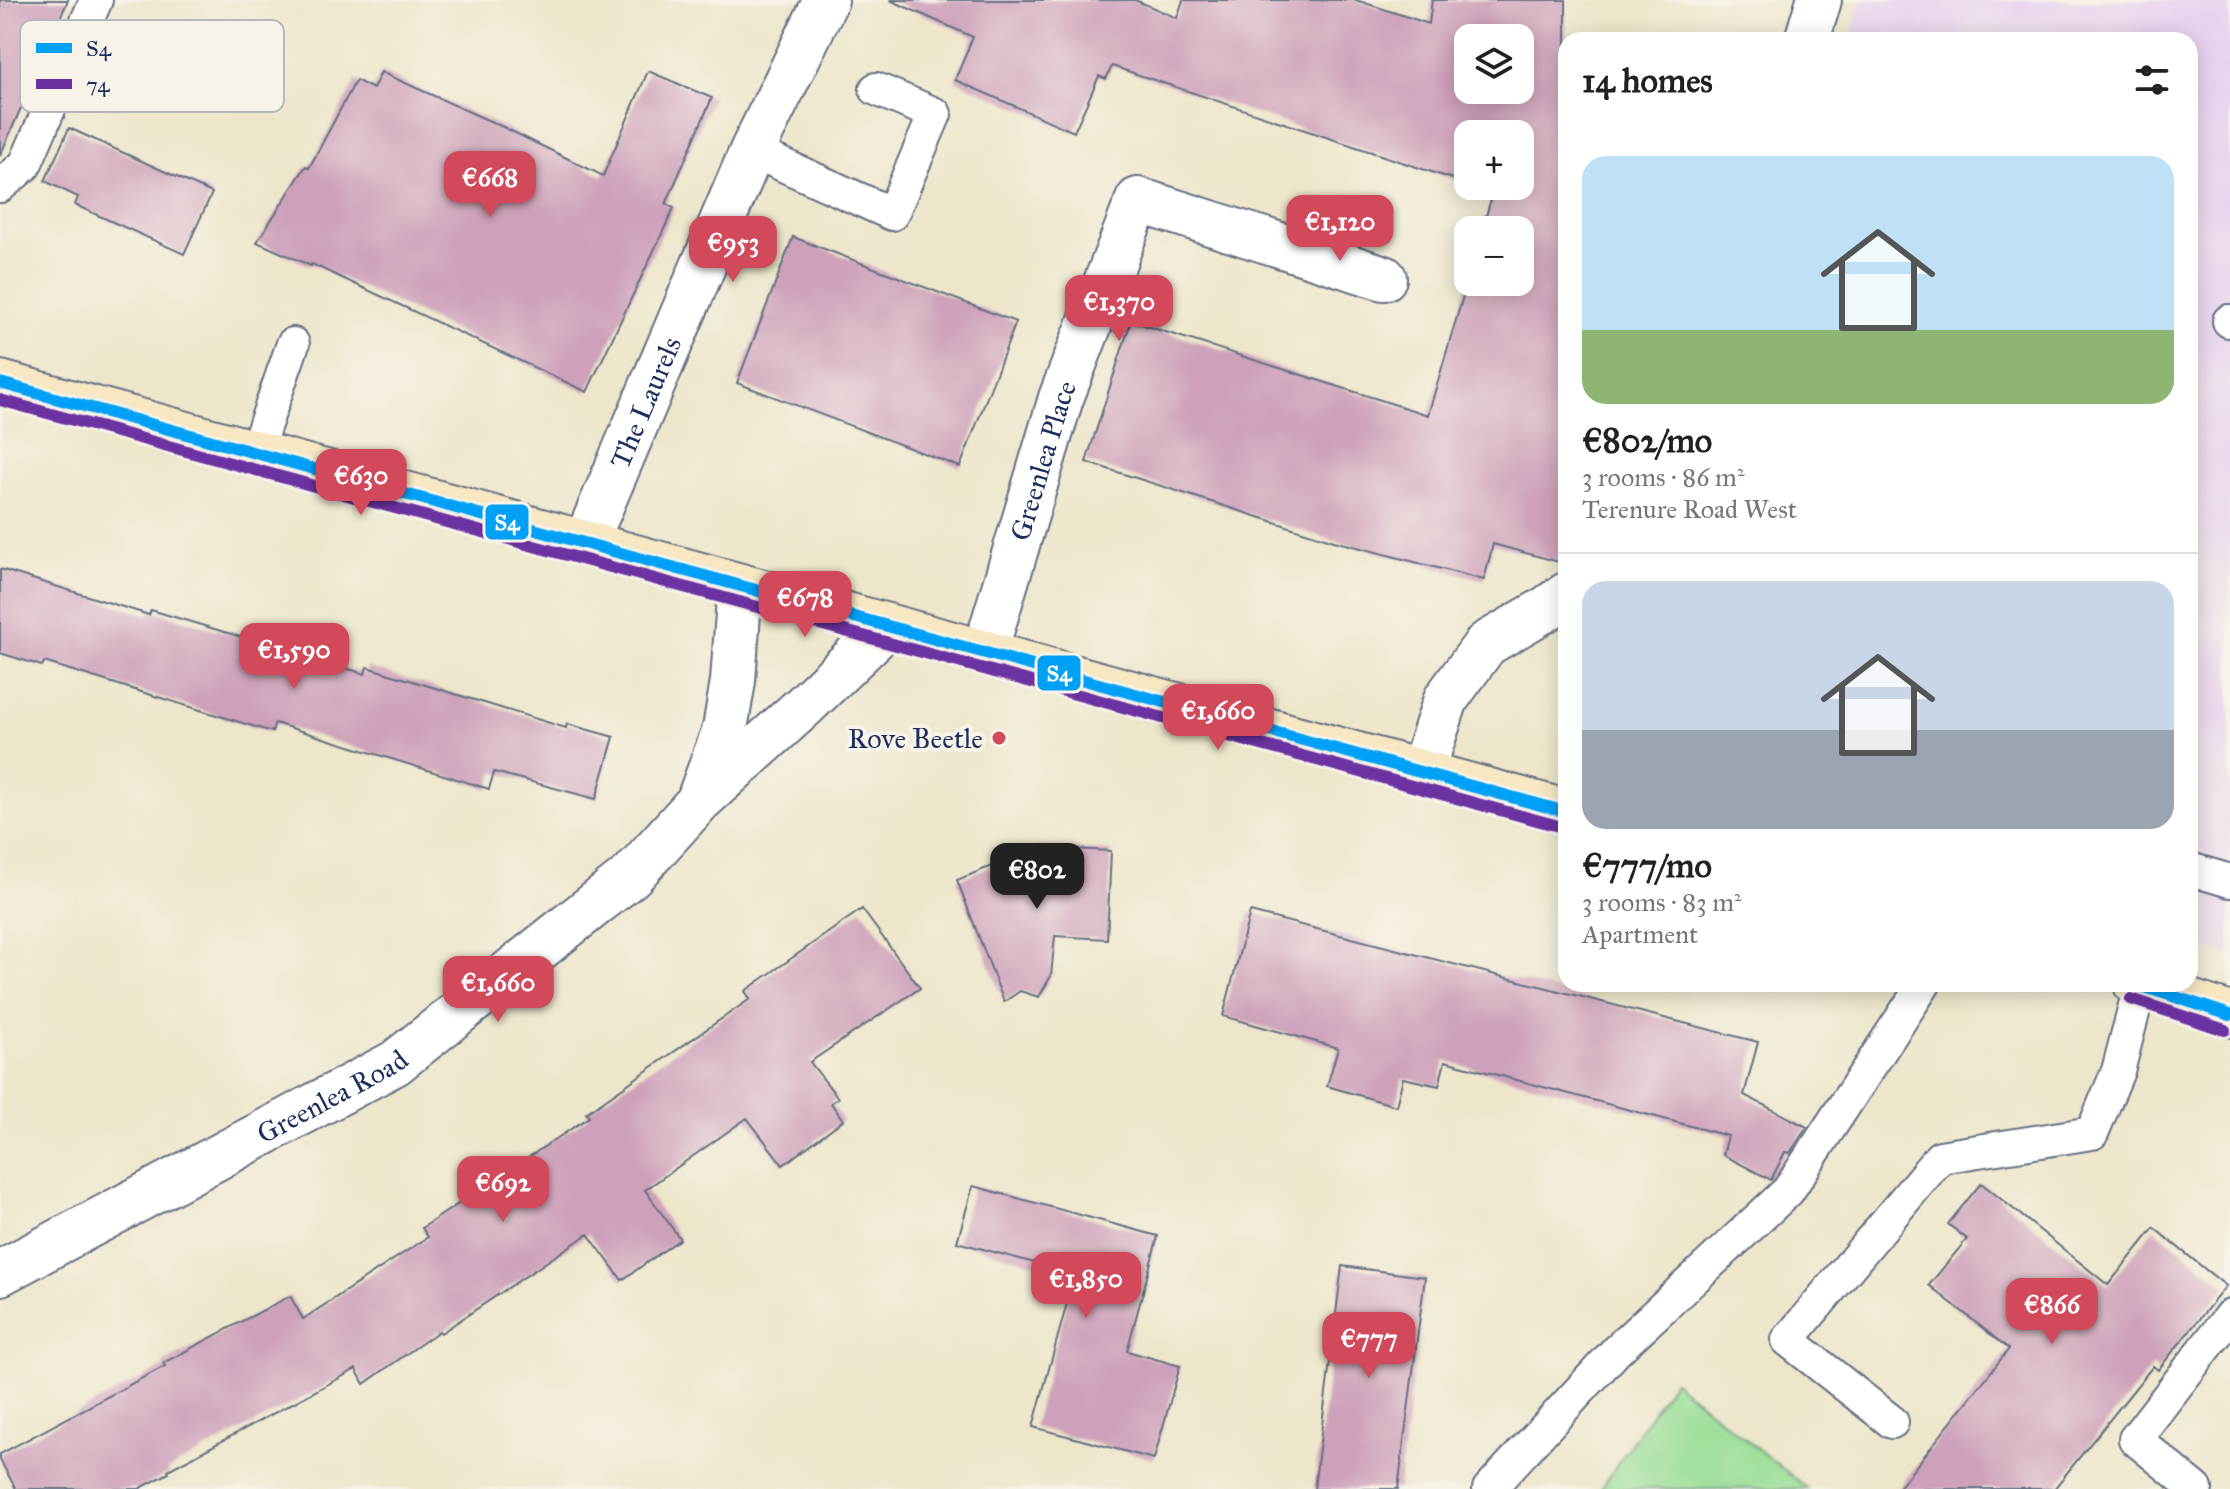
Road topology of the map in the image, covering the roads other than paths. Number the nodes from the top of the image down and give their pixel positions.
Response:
1 (96, 0) edge
2 (826, 0) edge
3 (1819, 0) edge
4 (87, 20) edge
5 (1809, 32) edge
6 (876, 89) dead end
7 (48, 112) edge
8 (752, 151) junction
9 (0, 186) edge
10 (1384, 278) dead end
11 (293, 344) dead end
12 (0, 383) edge
13 (255, 453) junction
14 (585, 544) junction
15 (740, 586) junction
16 (1558, 600) edge
17 (887, 626) junction
18 (985, 652) junction
19 (1422, 772) junction
20 (699, 801) junction
21 (1558, 810) edge
22 (2198, 871) edge
23 (2230, 881) edge
24 (1919, 992) edge
25 (2136, 992) edge
26 (2159, 992) edge
27 (2230, 1015) edge
28 (0, 1273) edge
29 (2230, 1316) edge
30 (1892, 1422) dead end
31 (1489, 1489) edge
32 (2196, 1489) edge

1 - 4 lane
2 - 8 street, The Laurels
3 - 5 street
6 - 8 lane
7 - 9 lane
8 - 14 street, The Laurels
10 - 18 street, Greenlea Place
11 - 13 lane
12 - 13 main road
13 - 14 main road
14 - 15 main road
15 - 17 main road
15 - 20 street, Greenlea Road
16 - 19 street
17 - 18 main road
17 - 20 street, Greenlea Road
18 - 19 main road
19 - 21 main road
20 - 28 street, Greenlea Road
22 - 23 lane
24 - 31 lane
25 - 30 lane
26 - 27 main road
29 - 32 lane

